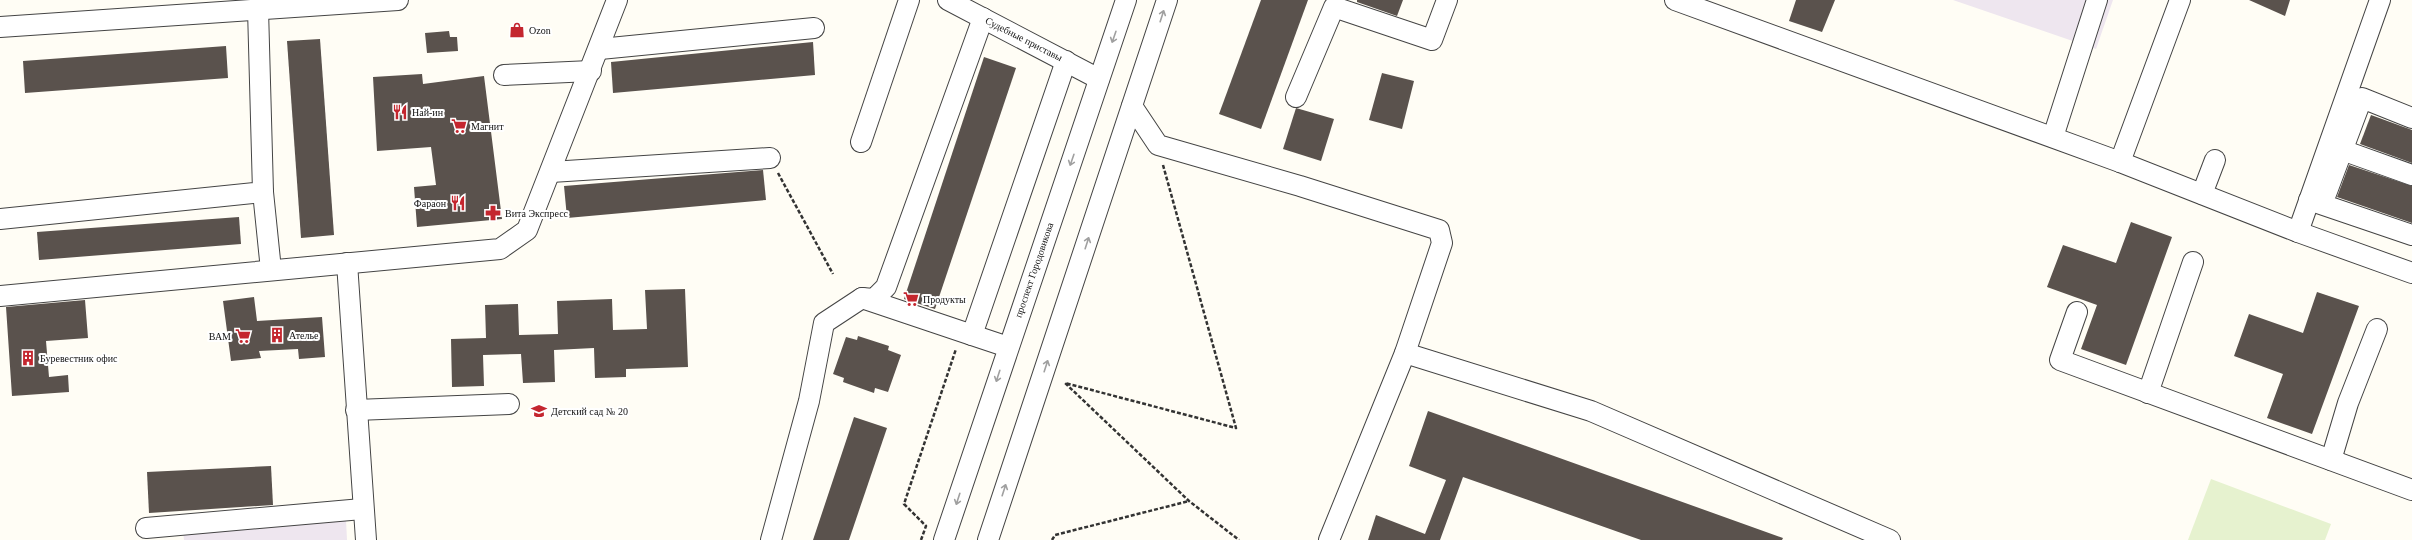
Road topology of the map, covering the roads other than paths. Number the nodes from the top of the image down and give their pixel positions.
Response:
1 (398, 0) edge
2 (618, 0) edge
3 (909, 0) edge
4 (948, 0) edge
5 (1126, 0) edge
6 (1167, 0) edge
7 (1447, 0) edge
8 (1675, 0) edge
9 (2097, 0) edge
10 (2180, 0) edge
11 (2380, 0) edge
12 (326, 2) edge
13 (258, 9) junction
14 (983, 18) junction
15 (0, 27) edge
16 (814, 28) dead end
17 (600, 49) junction
18 (1066, 61) junction
19 (591, 71) junction
20 (504, 75) dead end
21 (1099, 79) junction
22 (1296, 97) dead end
23 (1132, 106) junction
24 (2412, 118) edge
25 (2053, 137) junction
26 (862, 142) dead end
27 (2342, 150) junction
28 (770, 158) road end
29 (2215, 160) dead end
30 (2120, 162) junction
31 (551, 172) junction
32 (2412, 174) edge
33 (263, 192) junction
34 (2202, 194) junction
35 (2316, 202) junction
36 (0, 219) edge
37 (2298, 232) junction
38 (2412, 235) edge
39 (2193, 262) dead end
40 (347, 263) junction
41 (271, 270) junction
42 (2412, 273) edge
43 (0, 296) edge
44 (862, 298) junction
45 (2077, 312) dead end
46 (2377, 329) dead end
47 (972, 335) junction
48 (1008, 347) junction
49 (1405, 353) junction
50 (2148, 393) junction
51 (509, 404) dead end
52 (356, 410) junction
53 (2331, 460) junction
54 (2412, 490) edge
55 (362, 509) junction
56 (146, 528) dead end
57 (366, 540) edge
58 (771, 540) edge
59 (944, 540) edge
60 (988, 540) edge
61 (1329, 540) edge
62 (1890, 540) edge

1 - 12 street
2 - 17 street
3 - 26 street
4 - 14 street, Судебные приставы
5 -> 21 street, проспект Городовикова
23 -> 6 street
7 - 22 street
8 - 25 street
9 - 25 street
10 - 30 street
11 - 35 street
12 - 13 street
13 - 15 street
13 - 33 street
14 - 18 street, Судебные приставы
14 - 44 street
16 - 17 street
17 - 19 street
18 - 21 street, Судебные приставы
18 - 47 street
19 - 20 street
19 - 31 street
21 -> 48 street, проспект Городовикова
23 - 49 street
60 -> 23 street
24 - 27 street
25 - 30 street
27 - 32 street
27 - 35 street
28 - 31 street
29 - 34 street
30 - 34 street
31 - 40 street
33 - 36 street
33 - 41 street
34 - 37 street
35 - 37 street
35 - 38 street
37 - 42 street
39 - 50 street
40 - 41 street
40 - 52 street
41 - 43 street
44 - 47 street
44 - 58 street
45 - 50 street
46 - 53 street
47 - 48 street
48 -> 59 street, проспект Городовикова
49 - 61 street
49 - 62 street
50 - 53 street
51 - 52 street
52 - 55 street
53 - 54 street
55 - 56 street
55 - 57 street

